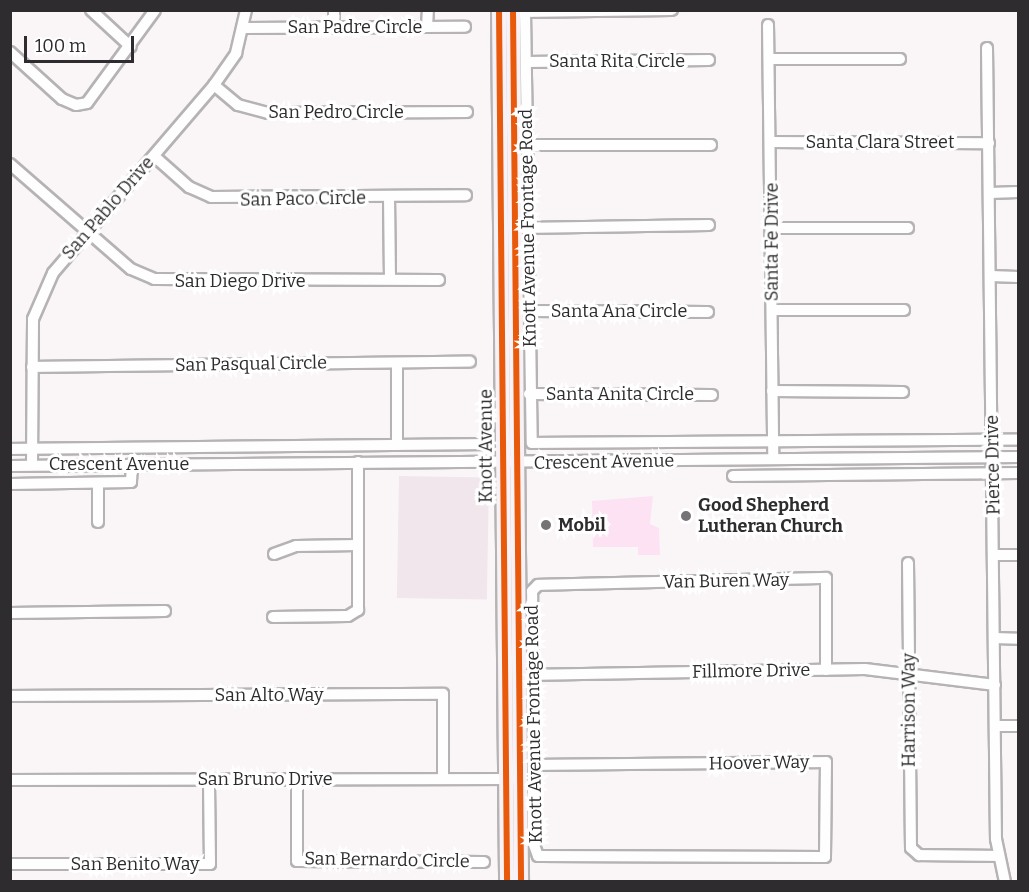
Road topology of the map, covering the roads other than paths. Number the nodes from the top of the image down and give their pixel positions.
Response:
1 (91, 10) edge
2 (155, 10) edge
3 (246, 10) edge
4 (334, 10) edge
5 (428, 10) edge
6 (672, 10) edge
7 (510, 11) edge
8 (768, 25) dead end
9 (334, 27) junction
10 (427, 27) junction
11 (465, 27) dead end
12 (245, 28) junction
13 (131, 47) junction
14 (987, 48) dead end
15 (10, 52) edge
16 (769, 59) junction
17 (900, 59) dead end
18 (709, 60) dead end
19 (526, 62) junction
20 (214, 85) junction
21 (466, 112) dead end
22 (771, 142) junction
23 (989, 143) junction
24 (527, 145) junction
25 (711, 146) dead end
26 (154, 156) junction
27 (10, 164) edge
28 (1018, 192) edge
29 (990, 193) junction
30 (465, 195) dead end
31 (389, 197) junction
32 (709, 225) dead end
33 (515, 228) junction
34 (773, 228) junction
35 (908, 228) dead end
36 (86, 230) junction
37 (991, 276) junction
38 (1018, 277) edge
39 (390, 279) junction
40 (439, 280) dead end
41 (773, 310) junction
42 (904, 310) dead end
43 (530, 311) junction
44 (708, 312) dead end
45 (470, 362) dead end
46 (397, 363) junction
47 (32, 367) junction
48 (772, 392) junction
49 (903, 392) dead end
50 (529, 394) junction
51 (712, 395) dead end
52 (1018, 440) edge
53 (993, 441) junction
54 (772, 442) junction
55 (532, 443) joint
56 (484, 444) dead end
57 (397, 445) junction
58 (10, 449) edge
59 (32, 449) junction
60 (993, 457) junction
61 (1018, 457) edge
62 (773, 459) junction
63 (358, 462) junction
64 (500, 463) junction
65 (514, 463) junction
66 (132, 464) junction
67 (32, 465) junction
68 (10, 466) edge
69 (993, 473) junction
70 (1018, 473) edge
71 (733, 476) dead end
72 (98, 483) junction
73 (10, 484) edge
74 (98, 522) dead end
75 (358, 545) junction
76 (274, 554) dead end
77 (993, 555) junction
78 (1018, 555) edge
79 (908, 563) dead end
80 (534, 587) joint
81 (510, 590) junction
82 (165, 611) dead end
83 (10, 613) edge
84 (273, 617) dead end
85 (994, 639) junction
86 (1018, 639) edge
87 (826, 670) junction
88 (518, 675) junction
89 (909, 676) junction
90 (995, 685) junction
91 (10, 696) edge
92 (995, 726) junction
93 (1018, 726) edge
94 (534, 765) junction
95 (506, 778) junction
96 (520, 778) junction
97 (209, 779) junction
98 (297, 779) junction
99 (443, 779) junction
100 (10, 780) edge
101 (998, 856) junction
102 (544, 858) joint
103 (484, 862) dead end
104 (10, 864) edge
105 (507, 882) edge
106 (521, 882) edge
107 (1005, 882) edge

1 - 13 street
2 - 13 street
3 - 12 street, San Pablo Drive
4 - 9 street
5 - 10 street
6 - 7 street
7 - 19 street, Knott Avenue Frontage Road
7 - 33 main road, Knott Avenue
8 - 16 street, Santa Fe Drive
9 - 10 street, San Padre Circle
9 - 12 street, San Padre Circle
10 - 11 street, San Padre Circle
12 - 20 street, San Pablo Drive
13 - 15 street
14 - 23 street, Pierce Drive
16 - 17 street
16 - 22 street, Santa Fe Drive
18 - 19 street, Santa Rita Circle
19 - 24 street, Knott Avenue Frontage Road
20 - 21 street, San Pedro Circle
20 - 26 street, San Pablo Drive
22 - 23 street, Santa Clara Street
22 - 34 street, Santa Fe Drive
23 - 29 street, Pierce Drive
24 - 25 street
24 - 33 street, Knott Avenue Frontage Road
26 - 31 street, San Paco Circle
26 - 36 street, San Pablo Drive
27 - 36 street, San Diego Drive
28 - 29 street
29 - 37 street, Pierce Drive
30 - 31 street, San Paco Circle
31 - 39 street
32 - 33 street
33 - 43 street, Knott Avenue Frontage Road
33 - 64 main road, Knott Avenue
33 - 65 main road, Knott Avenue
34 - 35 street
34 - 41 street, Santa Fe Drive
36 - 39 street, San Diego Drive
36 - 47 street, San Pablo Drive
37 - 38 street
37 - 53 street, Pierce Drive
39 - 40 street, San Diego Drive
41 - 42 street
41 - 48 street, Santa Fe Drive
43 - 44 street, Santa Ana Circle
43 - 50 street, Knott Avenue Frontage Road
45 - 46 street, San Pasqual Circle
46 - 47 street, San Pasqual Circle
46 - 57 street
47 - 59 street, San Pablo Drive
48 - 49 street
48 - 54 street, Santa Fe Drive
50 - 51 street, Santa Anita Circle
50 - 55 street, Knott Avenue Frontage Road
52 - 53 street, Crescent Avenue
53 - 54 street, Crescent Avenue
53 - 60 street, Pierce Drive
54 - 55 street, Crescent Avenue
54 - 62 street, Santa Fe Drive
56 - 57 street
57 - 59 street
58 - 59 street
59 - 67 street, San Pablo Drive
60 - 61 street, Crescent Avenue
60 - 62 street, Crescent Avenue
60 - 69 street, Pierce Drive
62 - 65 street, Crescent Avenue
63 - 64 street, Crescent Avenue
63 - 66 street, Crescent Avenue
63 - 75 street
64 - 65 street, Crescent Avenue
64 - 81 main road, Knott Avenue
65 - 81 main road, Knott Avenue
66 - 67 street, Crescent Avenue
66 - 72 street
67 - 68 street, Crescent Avenue
69 - 70 street
69 - 71 street
69 - 77 street, Pierce Drive
72 - 73 street
72 - 74 street
75 - 76 street
75 - 84 street
77 - 78 street
77 - 85 street, Pierce Drive
79 - 89 street, Harrison Way
80 - 87 street, Van Buren Way
80 - 88 street, Knott Avenue Frontage Road
81 - 88 main road, Knott Avenue
82 - 83 street
85 - 86 street
85 - 90 street, Pierce Drive
87 - 88 street, Fillmore Drive
87 - 89 street, Fillmore Drive
88 - 94 street, Knott Avenue Frontage Road
88 - 95 main road, Knott Avenue
88 - 96 main road, Knott Avenue
89 - 90 street, Fillmore Drive
89 - 101 street, Harrison Way
90 - 92 street, Pierce Drive
91 - 99 street, San Alto Way
92 - 93 street
92 - 101 street, Pierce Drive
94 - 102 street, Knott Avenue Frontage Road
94 - 102 street, Hoover Way
95 - 96 street, San Bruno Drive
95 - 99 street, San Bruno Drive
95 - 105 main road, Knott Avenue
96 - 106 main road, Knott Avenue
97 - 98 street, San Bruno Drive
97 - 100 street, San Bruno Drive
97 - 104 street, San Benito Way
98 - 99 street, San Bruno Drive
98 - 103 street, San Bernardo Circle
101 - 107 street, Pierce Drive

